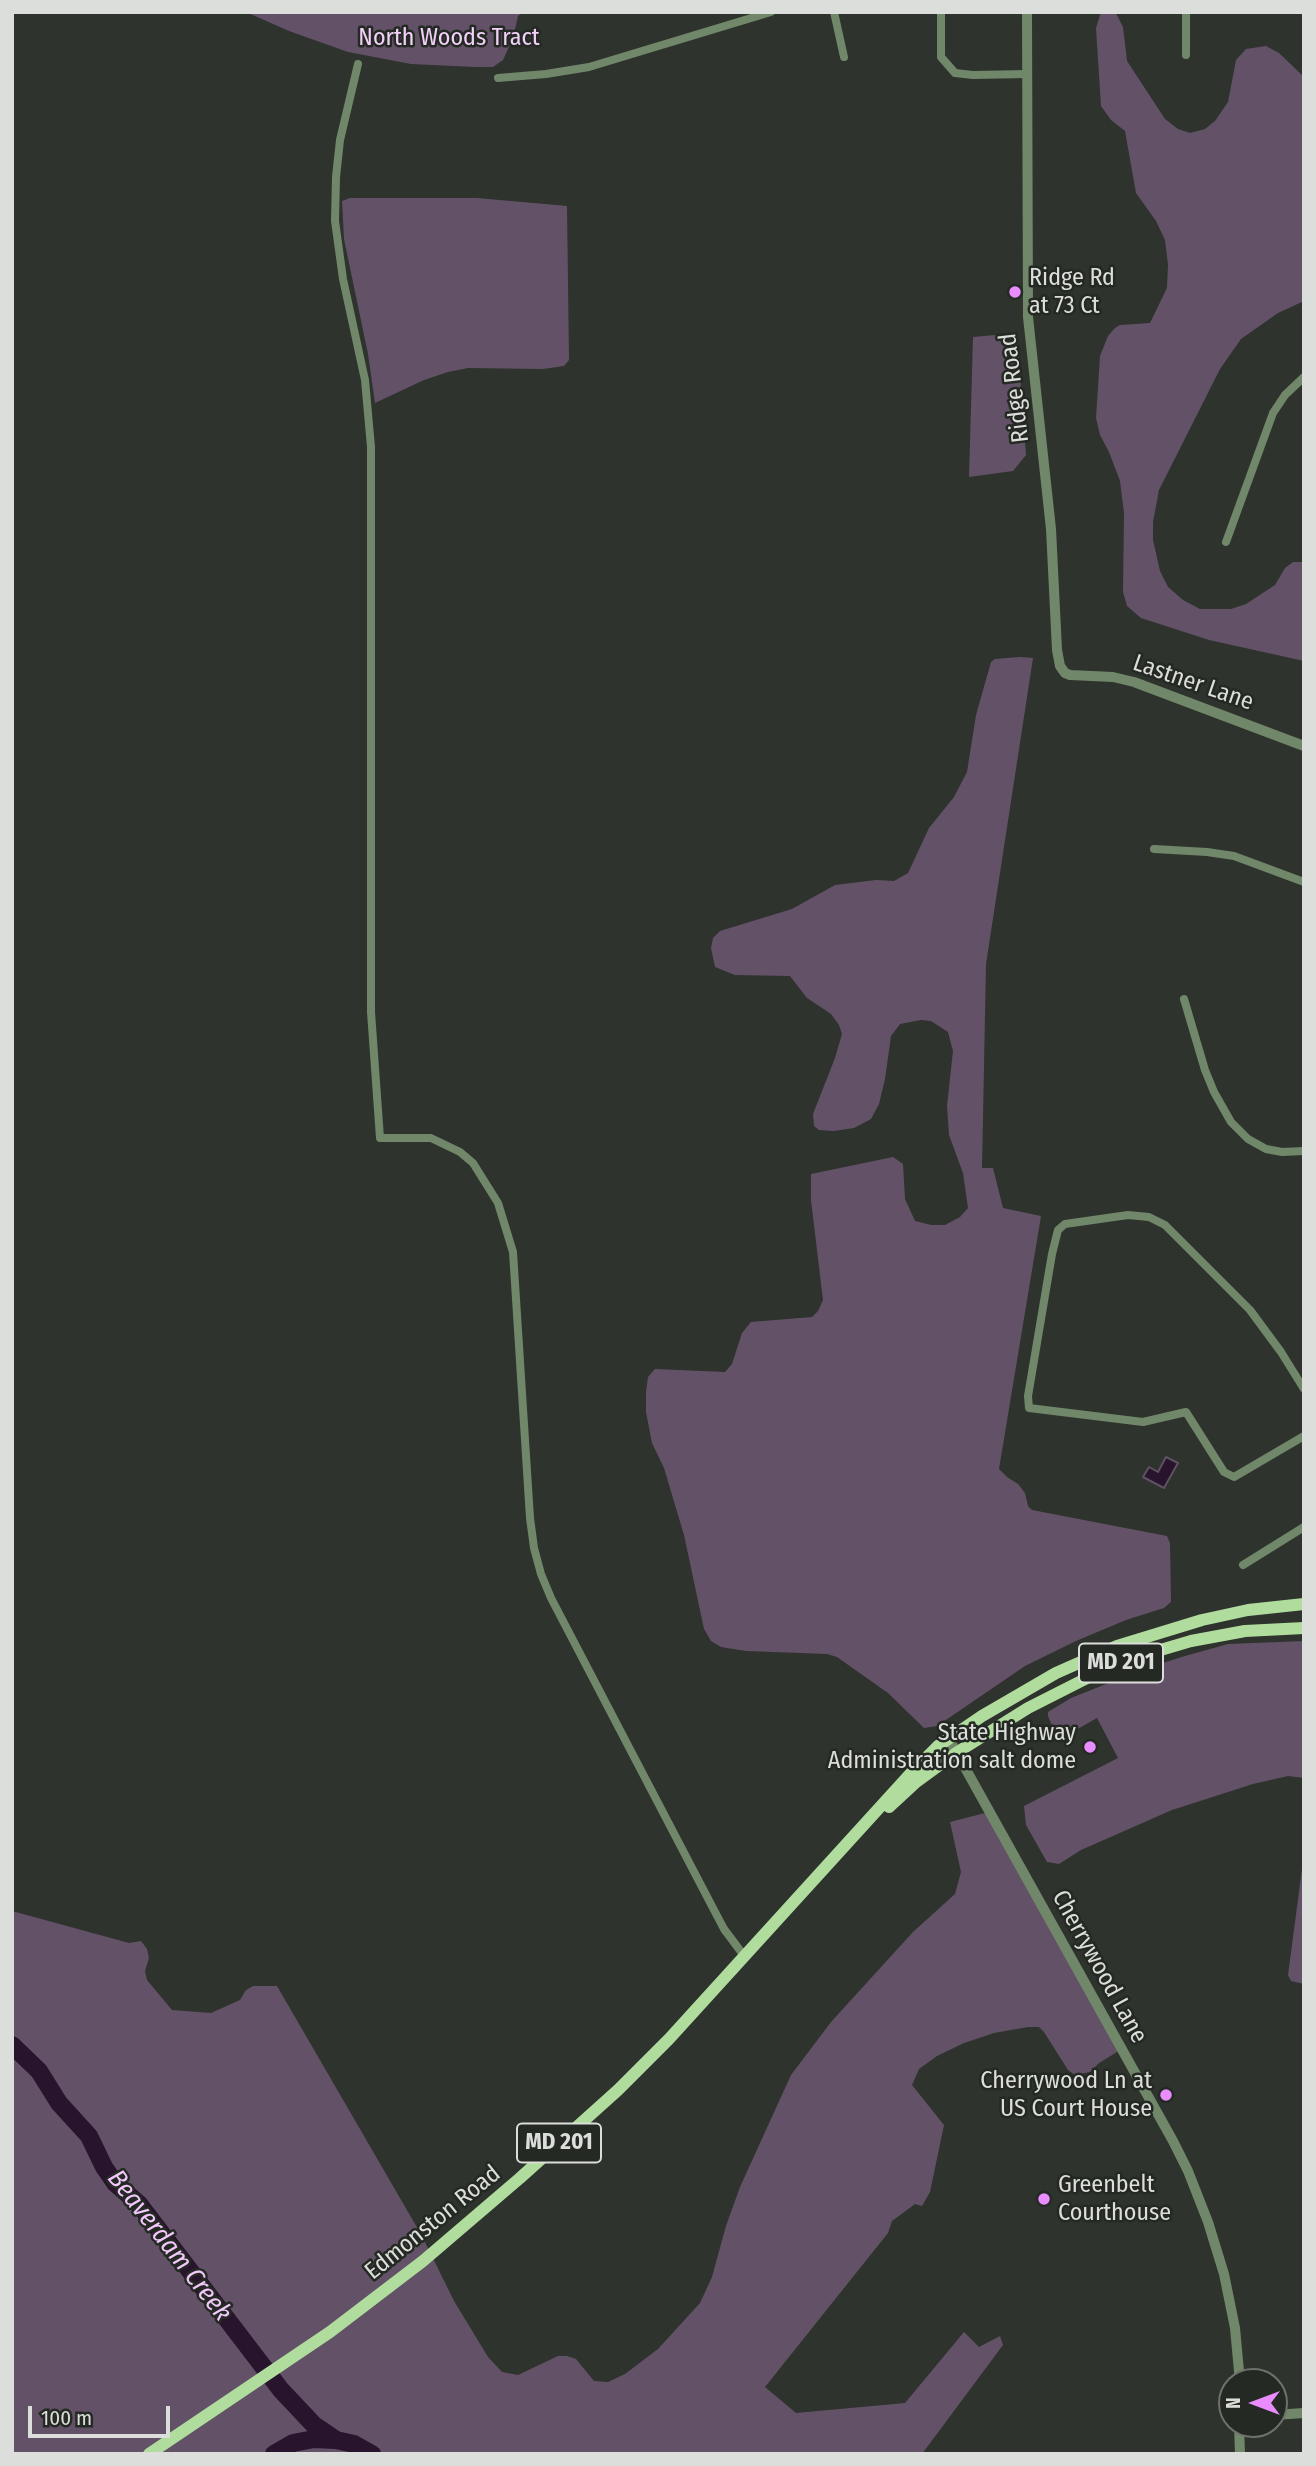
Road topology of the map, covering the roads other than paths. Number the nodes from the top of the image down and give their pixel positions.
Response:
1 (771, 12) edge
2 (834, 12) edge
3 (941, 12) edge
4 (1027, 12) edge
5 (1186, 12) edge
6 (1186, 55) dead end
7 (844, 57) dead end
8 (358, 64) dead end
9 (1027, 74) junction
10 (498, 78) dead end
11 (1304, 377) edge
12 (1226, 542) dead end
13 (1065, 673) joint
14 (1304, 746) edge
15 (1154, 849) dead end
16 (1304, 882) edge
17 (1184, 999) dead end
18 (1304, 1152) edge
19 (1304, 1389) edge
20 (1304, 1436) edge
21 (1304, 1527) edge
22 (1243, 1564) dead end
23 (1304, 1605) edge
24 (1304, 1628) edge
25 (949, 1739) junction
26 (957, 1753) junction
27 (800, 1896) junction
28 (745, 1957) junction
29 (1239, 2368) edge
30 (149, 2454) edge

1 - 10 street
2 - 7 street
3 - 9 street
4 - 9 street, Ridge Road
5 - 6 street
8 - 28 street
9 - 13 street, Ridge Road
11 - 12 street
13 - 14 street, Lastner Lane
15 - 16 street
17 - 18 street
19 - 20 street
21 - 22 street
23 - 25 main road, MD 201
24 - 26 main road, MD 201
25 - 26 street, Cherrywood Lane
25 - 27 main road, Edmonston Road / MD 201
26 - 27 main road, Edmonston Road / MD 201
26 - 29 street, Cherrywood Lane
27 - 28 main road, Edmonston Road / MD 201
28 - 30 main road, Edmonston Road / MD 201

